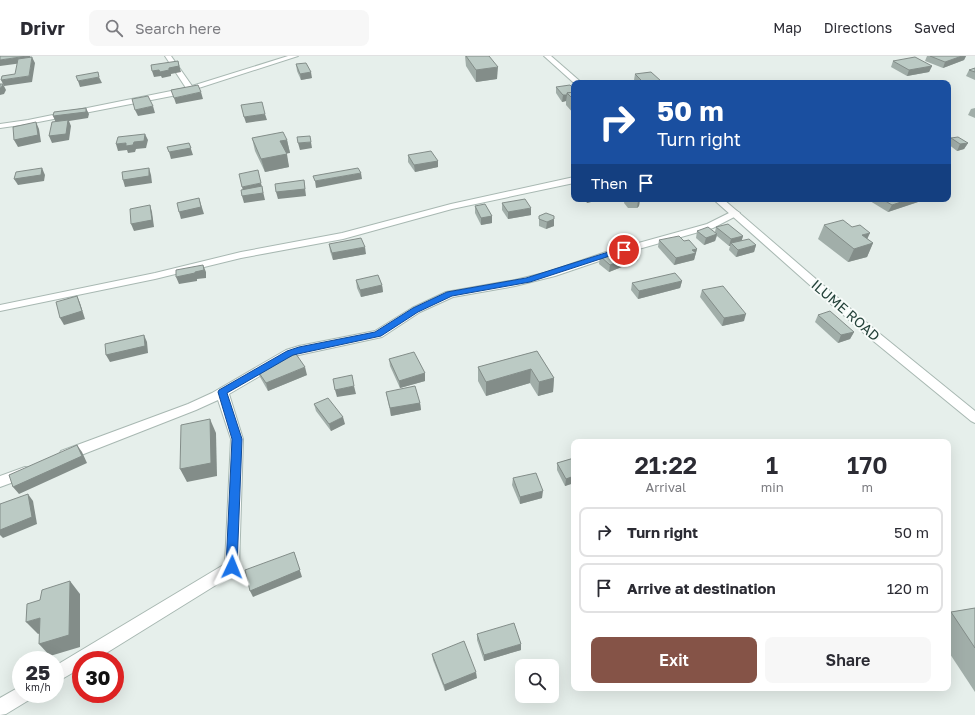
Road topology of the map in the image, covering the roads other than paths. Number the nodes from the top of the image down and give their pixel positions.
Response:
1 (168, 56) edge
2 (295, 56) edge
3 (547, 56) edge
4 (575, 80) edge
5 (190, 89) junction
6 (0, 126) edge
7 (571, 181) edge
8 (722, 202) edge
9 (735, 213) junction
10 (0, 308) edge
11 (222, 392) junction
12 (975, 418) edge
13 (53, 460) edge
14 (33, 468) edge
15 (0, 482) edge
16 (64, 670) edge
17 (12, 701) edge
18 (0, 708) edge

1 - 5 street
2 - 5 street
3 - 4 street
5 - 6 street
7 - 10 street
8 - 9 street, ILUME ROAD
9 - 11 street
9 - 12 street, ILUME ROAD
11 - 13 street
11 - 16 street
14 - 15 street
17 - 18 street

